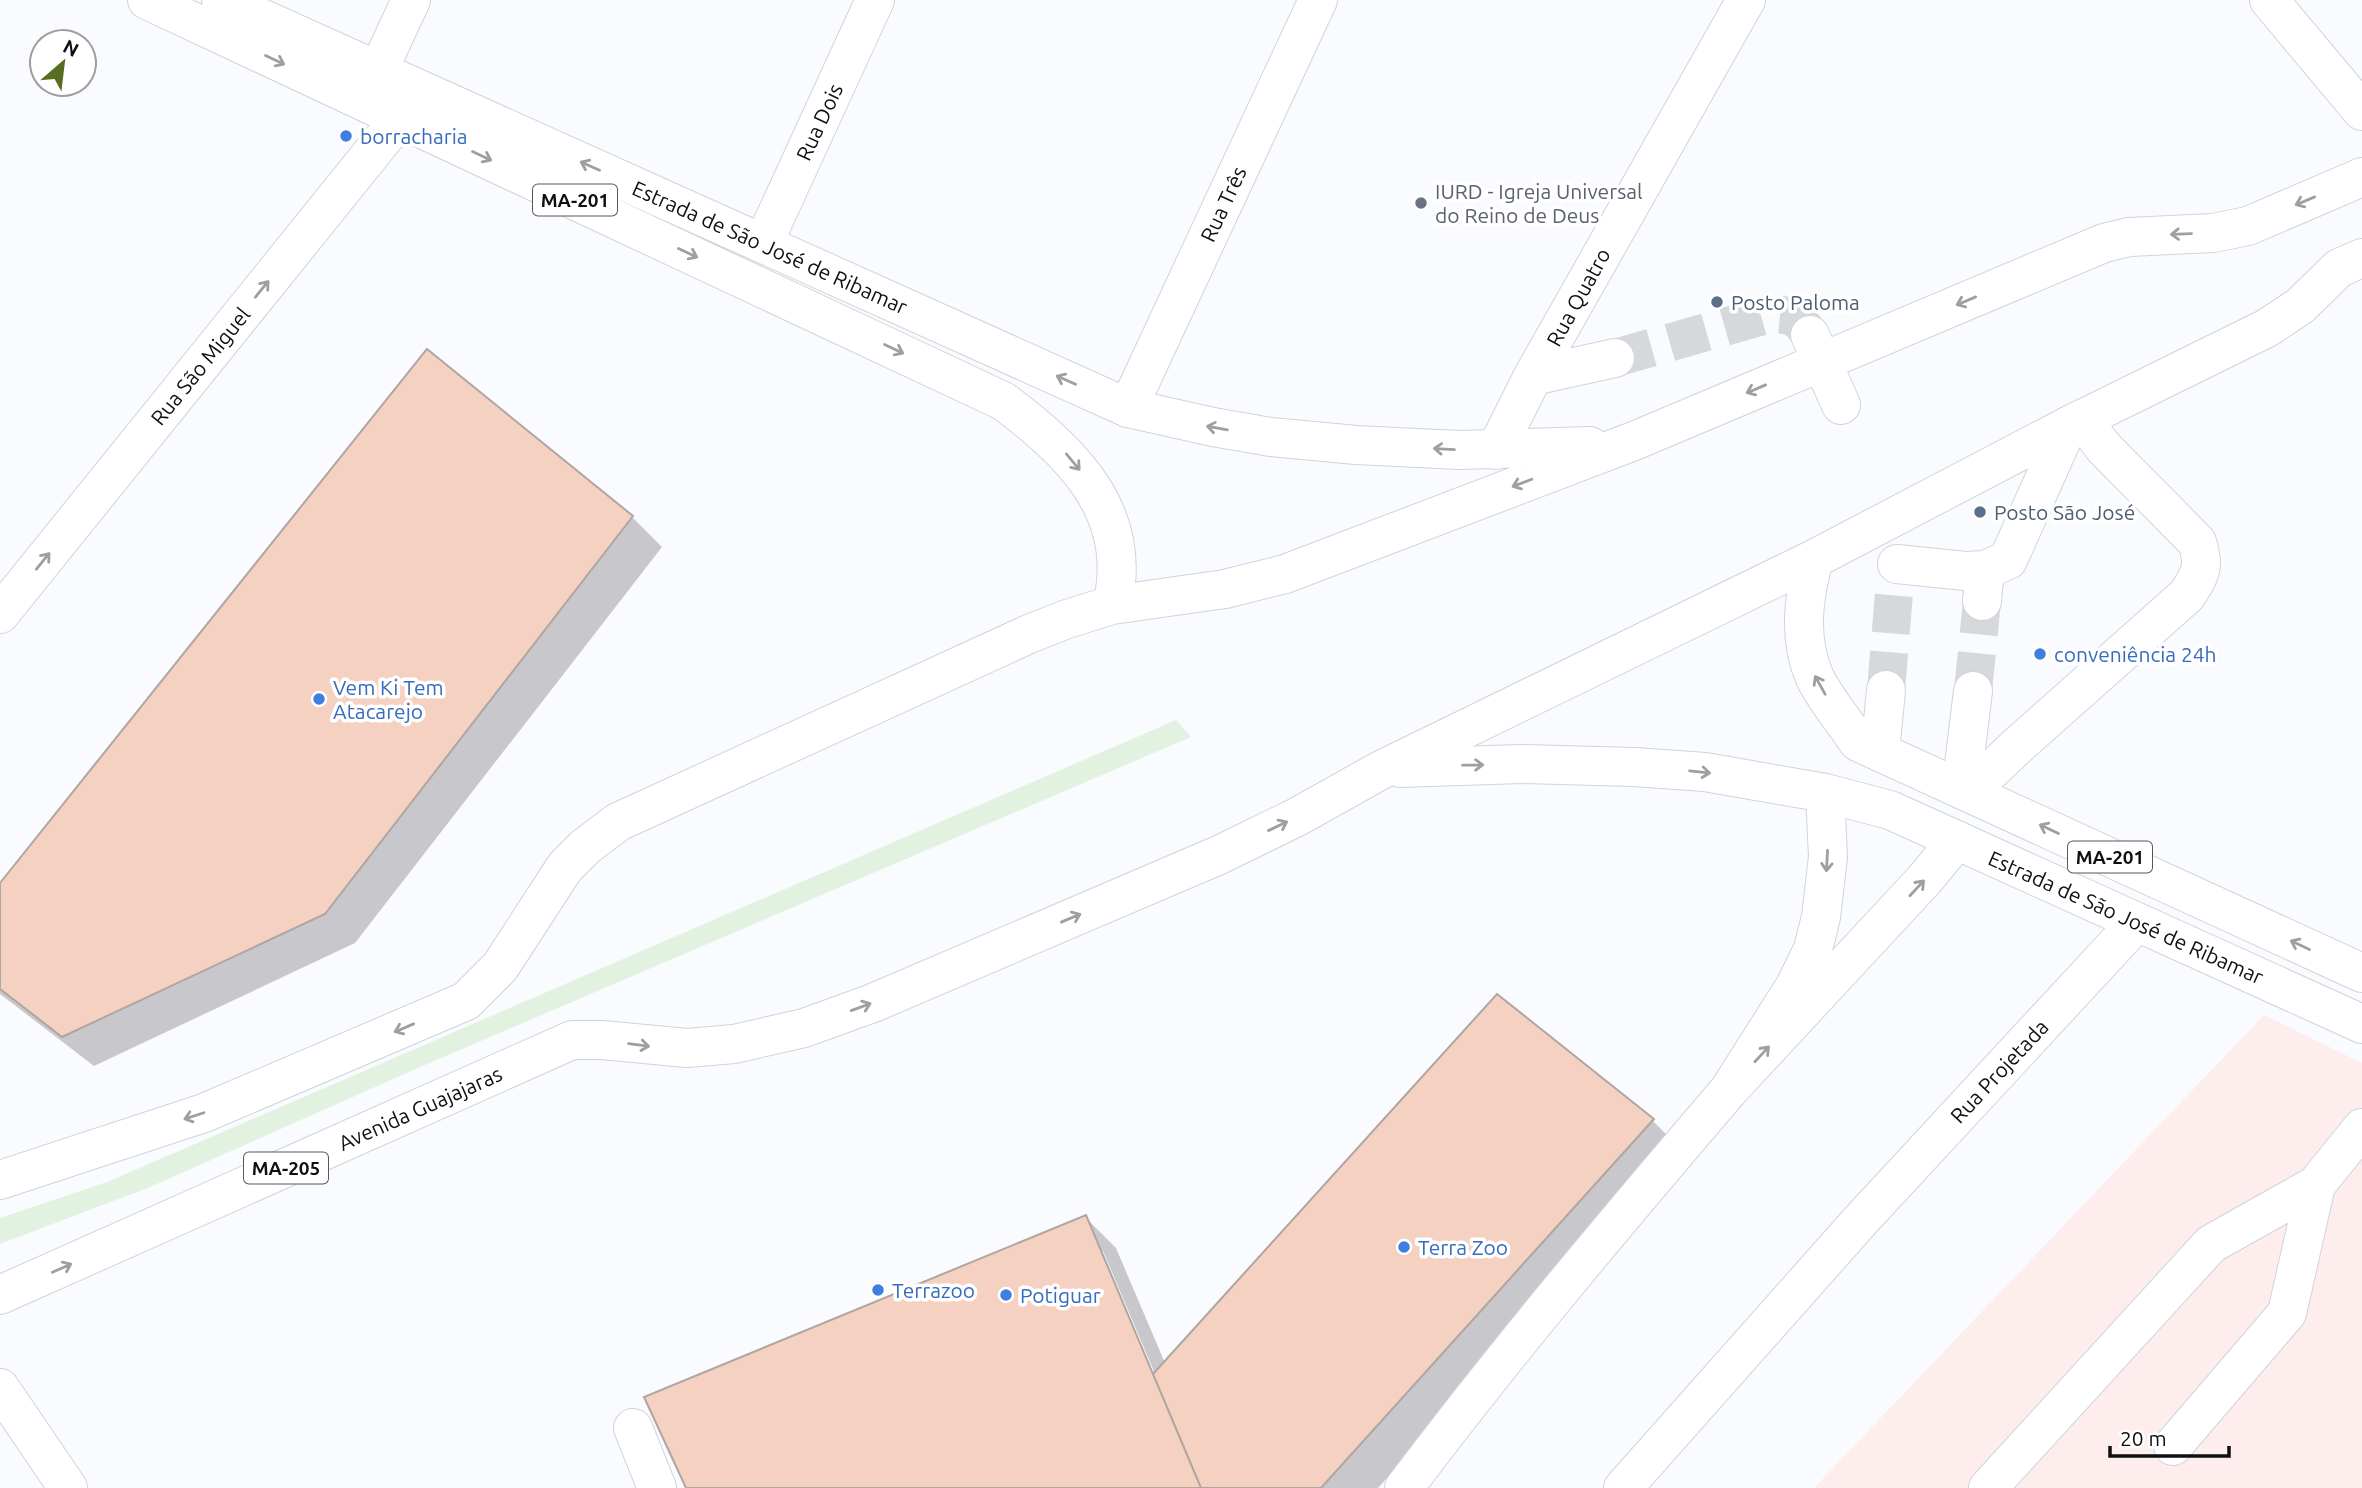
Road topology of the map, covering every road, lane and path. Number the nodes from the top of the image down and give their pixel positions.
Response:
1 (147, 0) edge
2 (191, 0) edge
3 (221, 0) edge
4 (411, 0) edge
5 (875, 0) edge
6 (1318, 0) edge
7 (1746, 0) edge
8 (2269, 0) edge
9 (284, 29) junction
10 (378, 71) junction
11 (2362, 111) edge
12 (400, 118) junction
13 (2362, 177) edge
14 (763, 244) junction
15 (2351, 263) edge
16 (1816, 349) junction
17 (1615, 359) tunnel mouth
18 (1533, 376) junction
19 (1841, 405) dead end
20 (1128, 408) junction
21 (2075, 423) junction
22 (1634, 441) junction
23 (1496, 450) junction
24 (1900, 514) junction
25 (1814, 559) junction
26 (1112, 605) junction
27 (0, 614) edge
28 (1886, 691) tunnel mouth
29 (1973, 691) tunnel mouth
30 (1869, 747) junction
31 (1381, 770) junction
32 (1965, 790) junction
33 (1825, 793) junction
34 (1958, 840) junction
35 (2137, 922) junction
36 (2362, 973) edge
37 (2362, 1024) edge
38 (1730, 1090) junction
39 (2362, 1128) edge
40 (0, 1180) edge
41 (2315, 1185) junction
42 (0, 1295) edge
43 (0, 1388) edge
44 (633, 1428) dead end
45 (2173, 1446) dead end
46 (68, 1488) edge
47 (657, 1488) edge
48 (1404, 1488) edge
49 (1623, 1488) edge
50 (1988, 1488) edge

1 -> 12 main road, Estrada de São José de Ribamar / MA-201
2 - 9 main road
3 - 9 main road, Estrada de São José de Ribamar / MA-201
4 - 10 main road
5 - 14 main road, Rua Dois
6 - 20 main road, Rua Três
7 - 18 main road, Rua Quatro
8 - 11 main road
9 - 10 main road, Estrada de São José de Ribamar / MA-201
14 -> 10 main road, Estrada de São José de Ribamar / MA-201
12 -> 26 main road, Estrada de São José de Ribamar / MA-201
27 -> 12 main road, Rua São Miguel
13 -> 16 main road
20 -> 14 main road, Estrada de São José de Ribamar / MA-201
15 - 21 main road
16 - 19 main road
16 -> 22 main road
17 - 18 main road
18 - 23 main road, Rua Quatro
23 -> 20 main road, Estrada de São José de Ribamar
21 - 24 main road
21 - 24 main road
21 - 32 main road
22 - 23 main road, Estrada de São José de Ribamar
22 -> 26 main road
24 - 25 main road
30 -> 25 main road
25 - 31 main road
26 -> 40 main road
28 - 30 main road
29 - 32 main road
30 - 32 main road, MA-201
31 -> 33 main road, Estrada de São José de Ribamar
42 -> 31 main road, Avenida Guajajaras / MA-205
36 -> 32 main road, MA-201
33 - 34 main road, Estrada de São José de Ribamar / MA-201
33 -> 38 main road
34 - 35 main road, Estrada de São José de Ribamar / MA-201
38 -> 34 main road
35 - 37 main road, Estrada de São José de Ribamar / MA-201
35 - 49 main road, Rua Projetada
38 - 48 main road
39 - 41 main road
41 - 45 main road
41 - 50 main road
43 - 46 main road
44 - 47 main road

